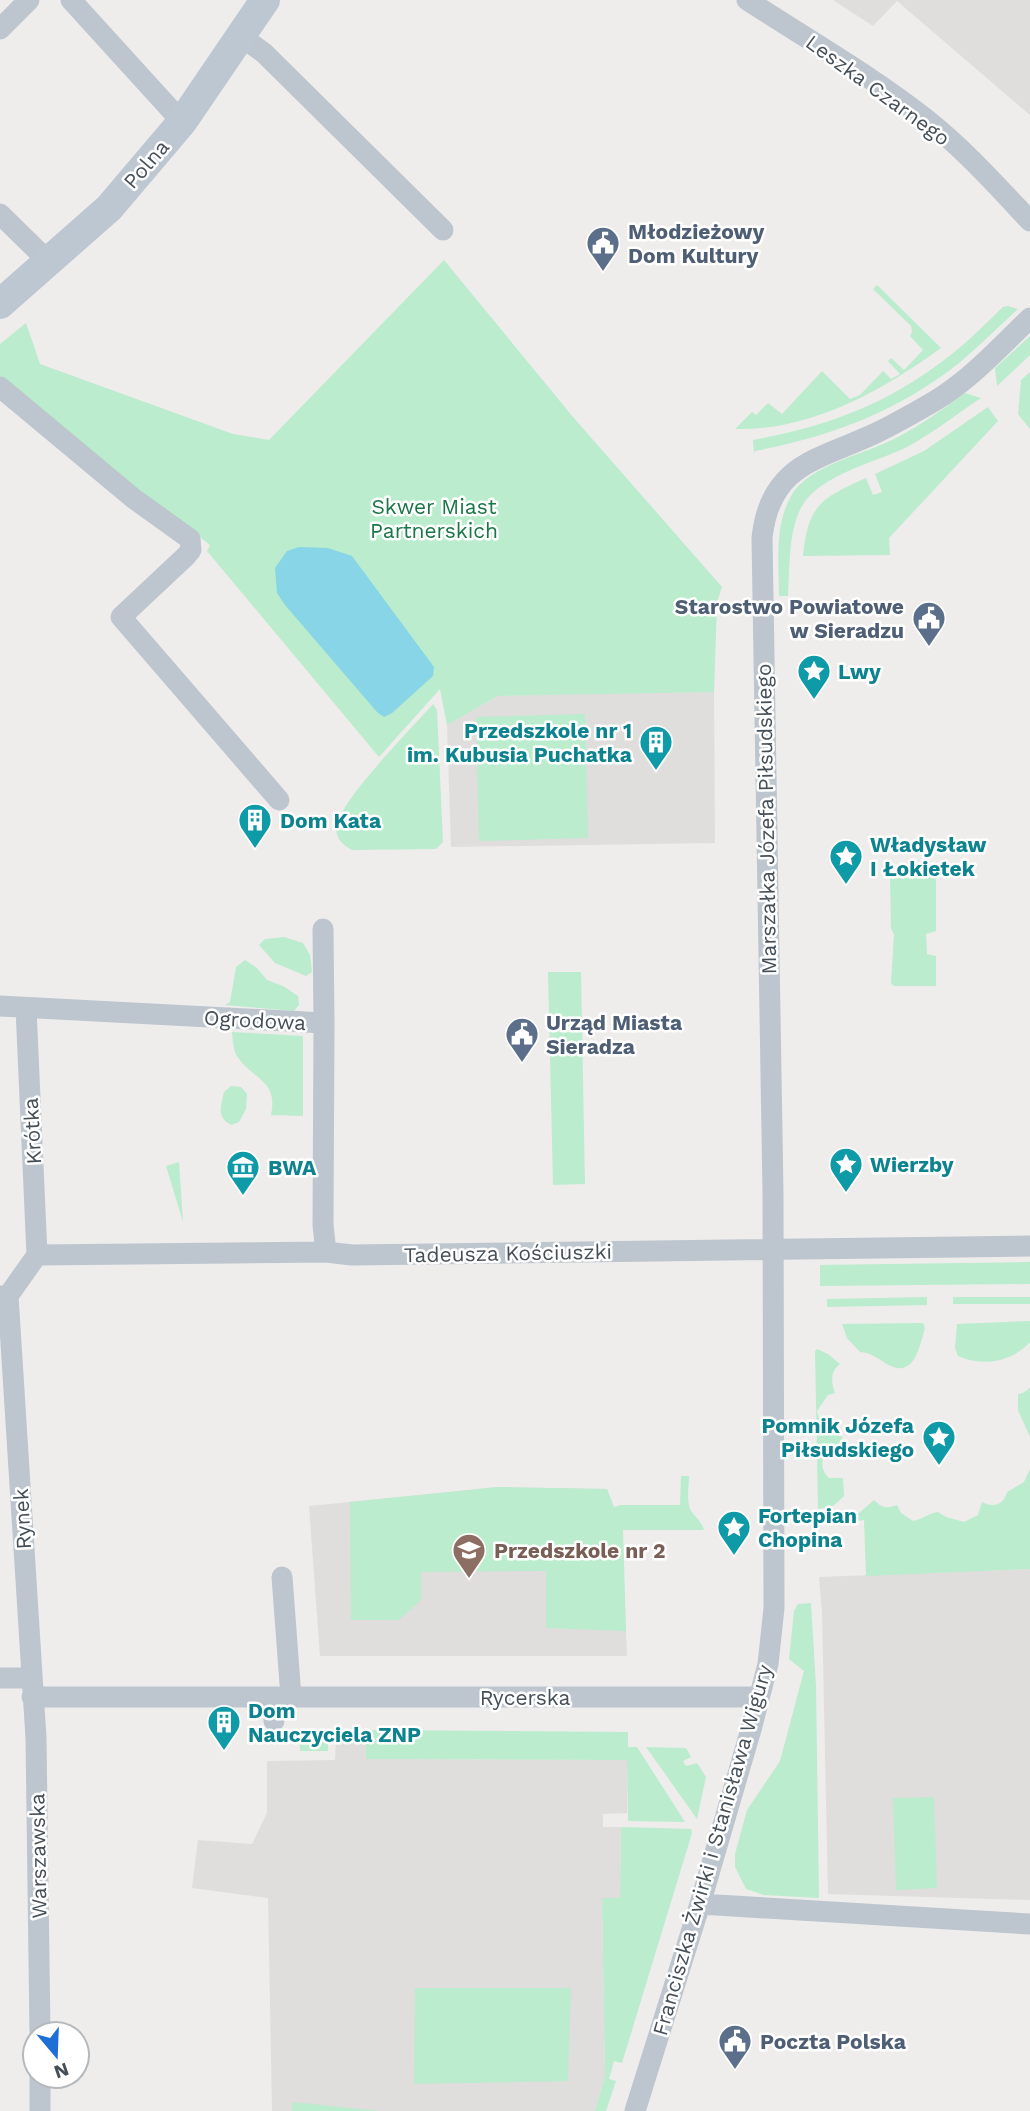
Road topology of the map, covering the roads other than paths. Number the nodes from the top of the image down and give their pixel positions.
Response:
1 (29, 0) edge
2 (71, 0) edge
3 (265, 0) edge
4 (747, 0) edge
5 (0, 29) edge
6 (242, 37) junction
7 (182, 122) junction
8 (0, 214) edge
9 (1030, 221) edge
10 (443, 230) dead end
11 (49, 262) junction
12 (0, 304) edge
13 (1030, 318) edge
14 (0, 387) edge
15 (279, 800) dead end
16 (323, 929) dead end
17 (0, 1006) edge
18 (26, 1008) junction
19 (324, 1023) junction
20 (1030, 1246) edge
21 (773, 1250) junction
22 (326, 1252) junction
23 (37, 1255) junction
24 (4, 1296) edge
25 (282, 1577) dead end
26 (0, 1678) edge
27 (32, 1688) junction
28 (282, 1697) junction
29 (759, 1697) junction
30 (274, 1721) dead end
31 (700, 1904) junction
32 (1030, 1924) edge
33 (40, 2020) edge
34 (40, 2090) edge
35 (40, 2111) edge
36 (635, 2111) edge

1 - 5 street
2 - 7 street
3 - 6 street, Polna
4 - 9 street, Leszka Czarnego
6 - 7 street, Polna
6 - 10 street
7 - 11 street, Polna
8 - 11 street
11 - 12 street, Polna
13 - 21 street, Marszałka Józefa Piłsudskiego
14 - 15 street
16 - 19 street
17 - 18 street, Ogrodowa
18 - 19 street, Ogrodowa
18 - 23 street, Krótka
19 - 22 street, Ogrodowa
20 - 21 street, Tadeusza Kościuszki
21 - 22 street, Tadeusza Kościuszki
21 - 29 street, Franciszka Żwirki i Stanisława Wigury
22 - 23 street, Tadeusza Kościuszki
23 - 24 street
24 - 27 street, Rynek
25 - 28 street
26 - 27 street
27 - 28 street, Rycerska
27 - 33 street, Warszawska
28 - 29 street, Rycerska
28 - 30 street
29 - 31 street, Franciszka Żwirki i Stanisława Wigury
31 - 32 street
31 - 36 street, Franciszka Żwirki i Stanisława Wigury
34 - 35 street

